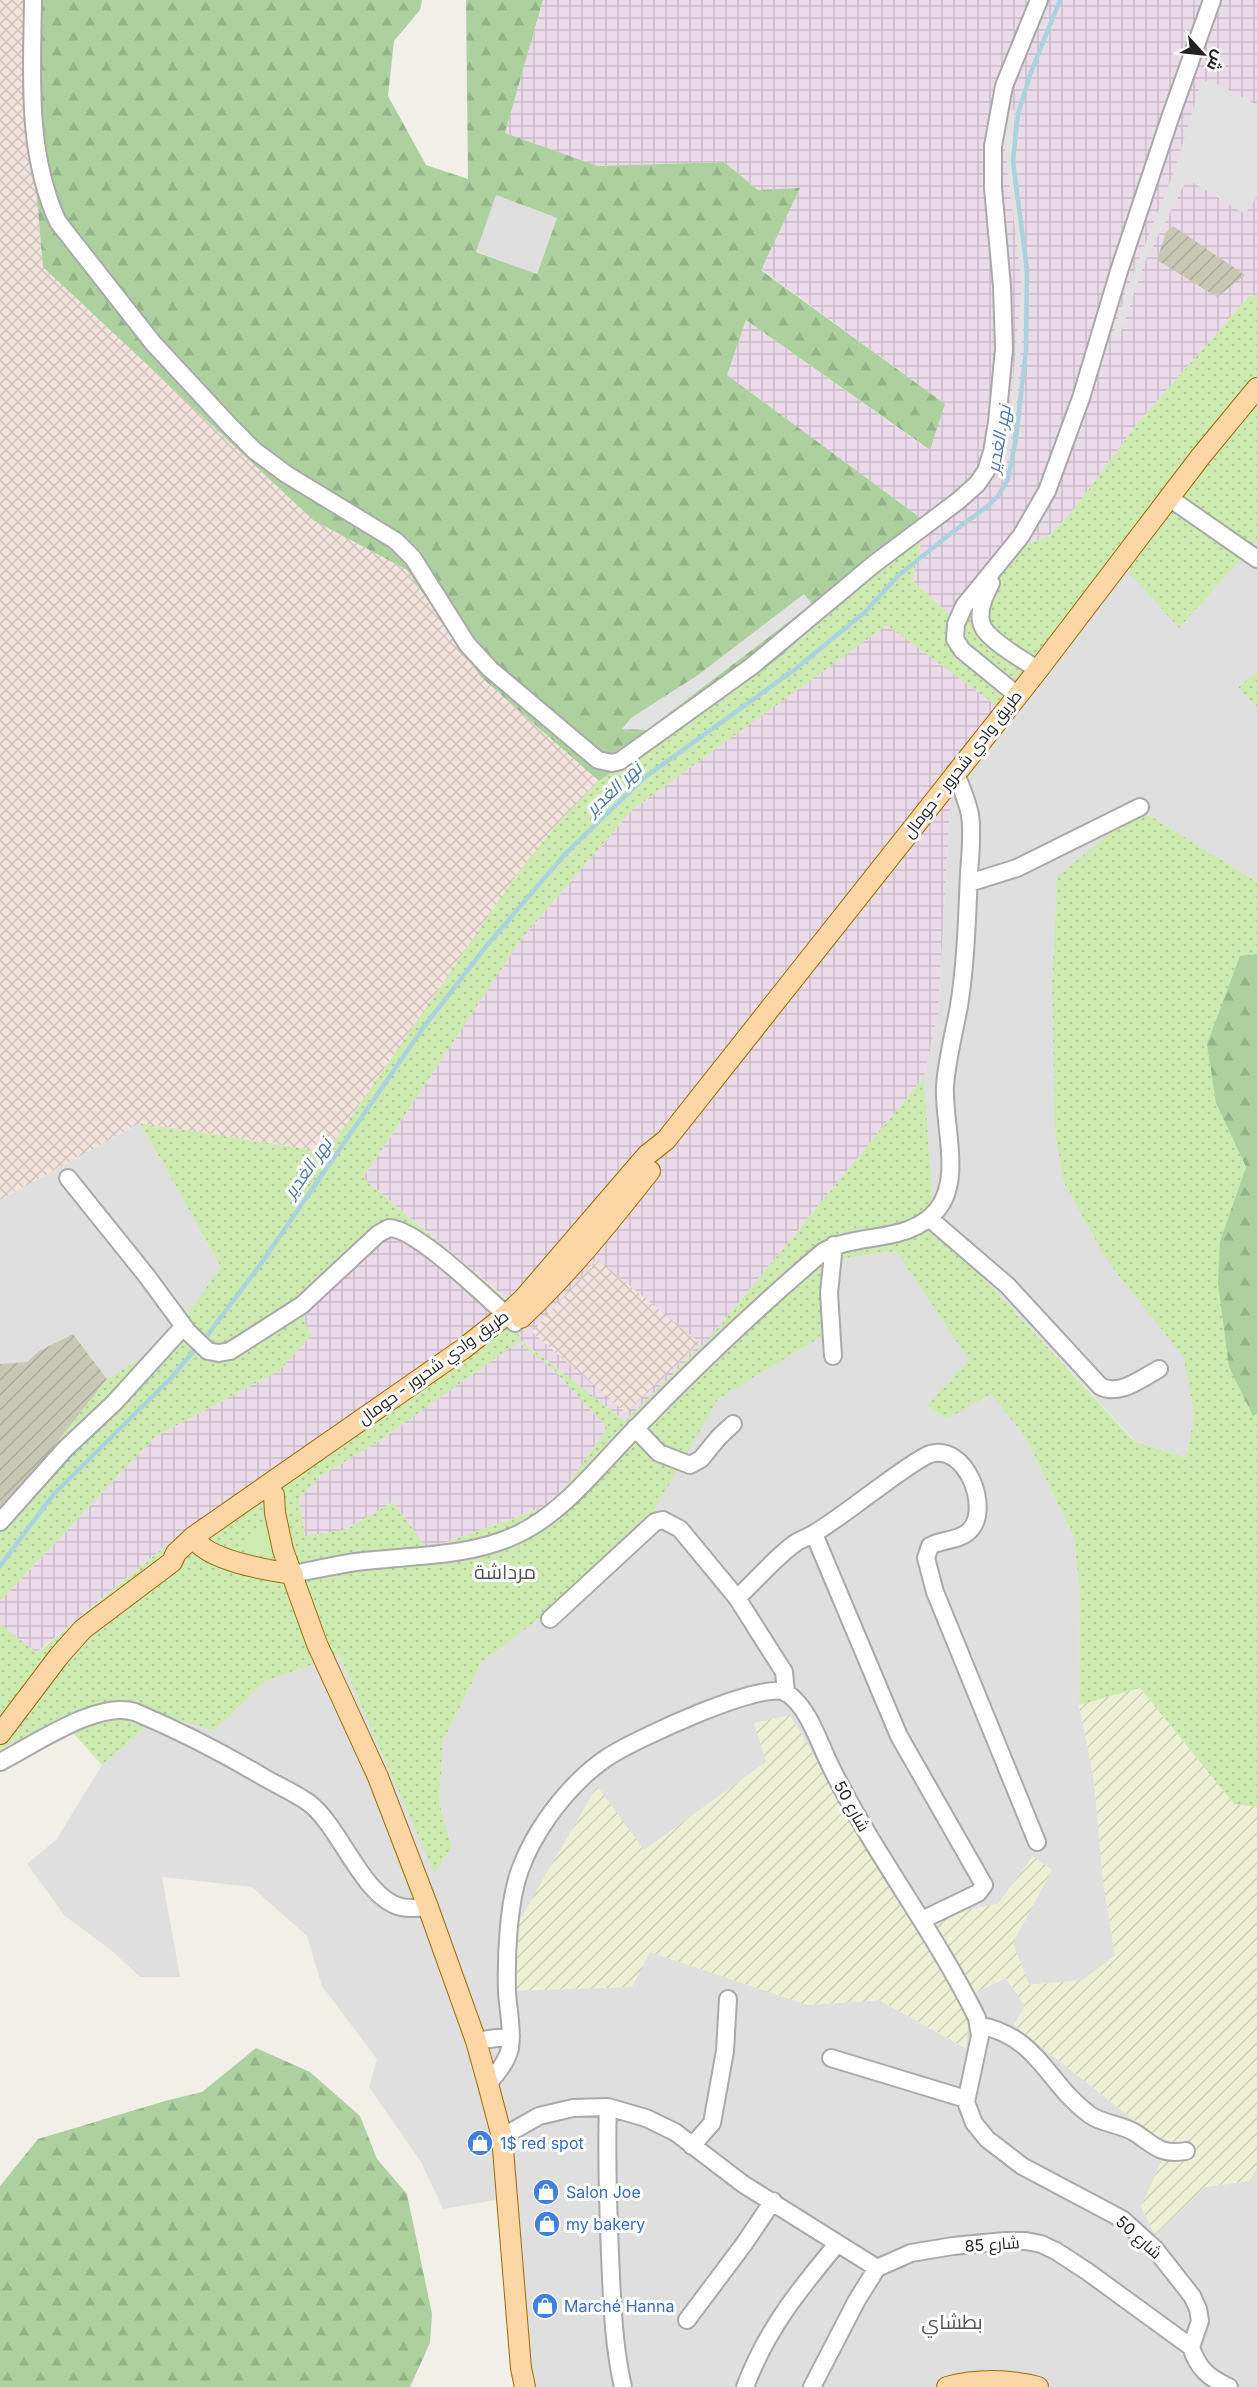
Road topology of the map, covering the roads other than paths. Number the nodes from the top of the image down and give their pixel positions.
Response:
1 (33, 0) edge
2 (1040, 0) edge
3 (1212, 0) edge
4 (1257, 388) edge
5 (1168, 497) junction
6 (1257, 559) edge
7 (999, 565) junction
8 (1038, 669) junction
9 (1017, 695) junction
10 (955, 772) junction
11 (1140, 807) dead end
12 (969, 883) junction
13 (68, 1178) dead end
14 (929, 1218) junction
15 (834, 1245) junction
16 (511, 1319) junction
17 (186, 1329) junction
18 (833, 1356) dead end
19 (1159, 1369) dead end
20 (734, 1424) dead end
21 (635, 1428) junction
22 (310, 1463) junction
23 (274, 1495) junction
24 (0, 1522) edge
25 (814, 1533) junction
26 (198, 1543) junction
27 (293, 1574) junction
28 (737, 1598) junction
29 (550, 1619) dead end
30 (786, 1693) junction
31 (0, 1734) edge
32 (0, 1762) edge
33 (1037, 1842) dead end
34 (428, 1907) junction
35 (922, 1920) junction
36 (728, 2000) dead end
37 (978, 2025) junction
38 (511, 2036) junction
39 (476, 2041) junction
40 (831, 2058) dead end
41 (489, 2084) junction
42 (966, 2099) junction
43 (608, 2107) junction
44 (502, 2137) junction
45 (692, 2146) junction
46 (1186, 2151) dead end
47 (773, 2201) junction
48 (837, 2244) junction
49 (877, 2268) junction
50 (687, 2320) dead end
51 (1191, 2347) junction
52 (525, 2387) edge
53 (623, 2387) edge
54 (745, 2387) edge
55 (812, 2387) edge
56 (947, 2387) edge
57 (1038, 2387) edge
58 (1229, 2387) edge

1 - 2 street
3 - 7 street
4 - 5 main road, طريق وادي شحرور - حومال
5 - 6 street
5 - 8 main road, طريق وادي شحرور - حومال
7 - 8 street
7 - 9 street
8 - 9 main road, طريق وادي شحرور - حومال
9 - 10 main road, طريق وادي شحرور - حومال
10 - 12 street
10 - 16 main road, طريق وادي شحرور - حومال
11 - 12 street
12 - 14 street
13 - 17 street
14 - 15 street
14 - 19 street
15 - 18 street
15 - 21 street
16 - 17 street
16 - 22 main road, طريق وادي شحرور - حومال
17 - 24 street
20 - 21 street
21 - 27 street
22 - 23 main road, طريق وادي شحرور - حومال
22 - 26 main road, طريق وادي شحرور - حومال
23 - 26 main road, طريق وادي شحرور - حومال
23 - 27 main road
25 - 28 street
25 - 33 street
25 - 35 street
26 - 27 main road
26 - 31 main road, طريق وادي شحرور - حومال
27 - 34 main road
28 - 29 street
28 - 30 street
30 - 35 street, شارع 50
30 - 38 street
32 - 34 street
34 - 39 main road
35 - 37 street, شارع 50
36 - 45 street
37 - 42 street, شارع 50
37 - 46 street
38 - 39 street
38 - 41 street
39 - 41 main road
40 - 42 street
41 - 44 main road
42 - 51 street, شارع 50
43 - 44 street
43 - 45 street
43 - 53 street
44 - 52 main road
45 - 47 street
47 - 48 street
47 - 50 street
48 - 49 street
48 - 54 street
49 - 51 street, شارع 85
49 - 55 street
51 - 58 street, شارع 85
56 - 57 main road

